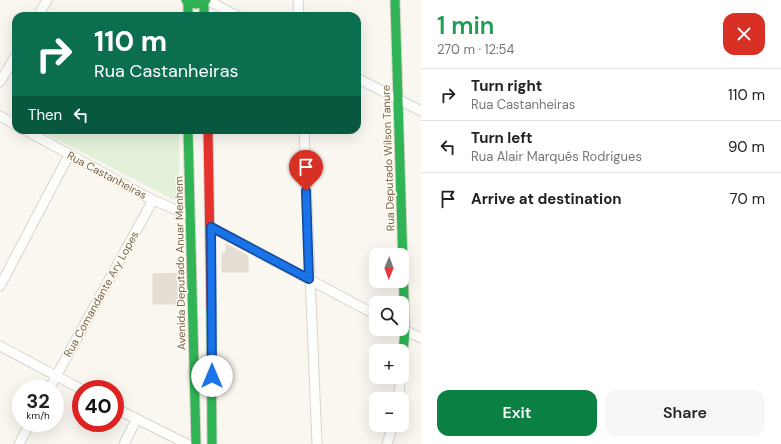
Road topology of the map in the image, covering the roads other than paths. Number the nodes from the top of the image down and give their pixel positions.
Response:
1 (47, 0) edge
2 (298, 0) edge
3 (395, 0) edge
4 (187, 1) edge
5 (205, 1) edge
6 (40, 12) edge
7 (188, 12) edge
8 (204, 12) edge
9 (228, 12) edge
10 (299, 12) edge
11 (12, 62) edge
12 (361, 80) edge
13 (0, 82) edge
14 (398, 98) junction
15 (421, 111) edge
16 (0, 116) edge
17 (12, 123) edge
18 (32, 134) edge
19 (188, 134) edge
20 (208, 134) edge
21 (304, 134) edge
22 (69, 155) junction
23 (153, 200) junction
24 (191, 216) junction
25 (211, 227) junction
26 (309, 279) junction
27 (0, 286) edge
28 (403, 296) edge
29 (369, 311) edge
30 (409, 332) edge
31 (421, 338) edge
32 (0, 346) edge
33 (56, 375) junction
34 (53, 380) edge
35 (72, 384) edge
36 (124, 413) edge
37 (136, 420) junction
38 (25, 432) edge
39 (391, 432) edge
40 (19, 444) edge
41 (124, 444) edge
42 (187, 444) edge
43 (196, 444) edge
44 (212, 444) edge
45 (317, 444) edge
46 (387, 444) edge

1 - 6 street
2 - 10 street
3 - 14 street, Rua Deputado Wilson Tanure
4 - 5 street
4 - 7 street
5 - 8 street
5 - 9 street
11 - 13 street
12 - 14 street
14 - 15 street
14 - 28 street, Rua Deputado Wilson Tanure
16 - 17 street
18 - 22 street, Rua Castanheiras
19 - 24 street, Avenida Deputado Anuar Menhem
20 - 25 street
21 - 26 street
22 - 23 street, Rua Castanheiras
22 - 27 street
23 - 24 street, Rua Castanheiras
23 - 33 street, Rua Comandante Ary Lopes
24 - 43 street, Avenida Deputado Anuar Menhem
25 - 26 street
25 - 44 street
26 - 29 street
26 - 45 street
30 - 31 street
32 - 33 street
33 - 34 street, Rua Comandante Ary Lopes
33 - 35 street
36 - 37 street
37 - 41 street
37 - 42 street
38 - 40 street
39 - 46 street

